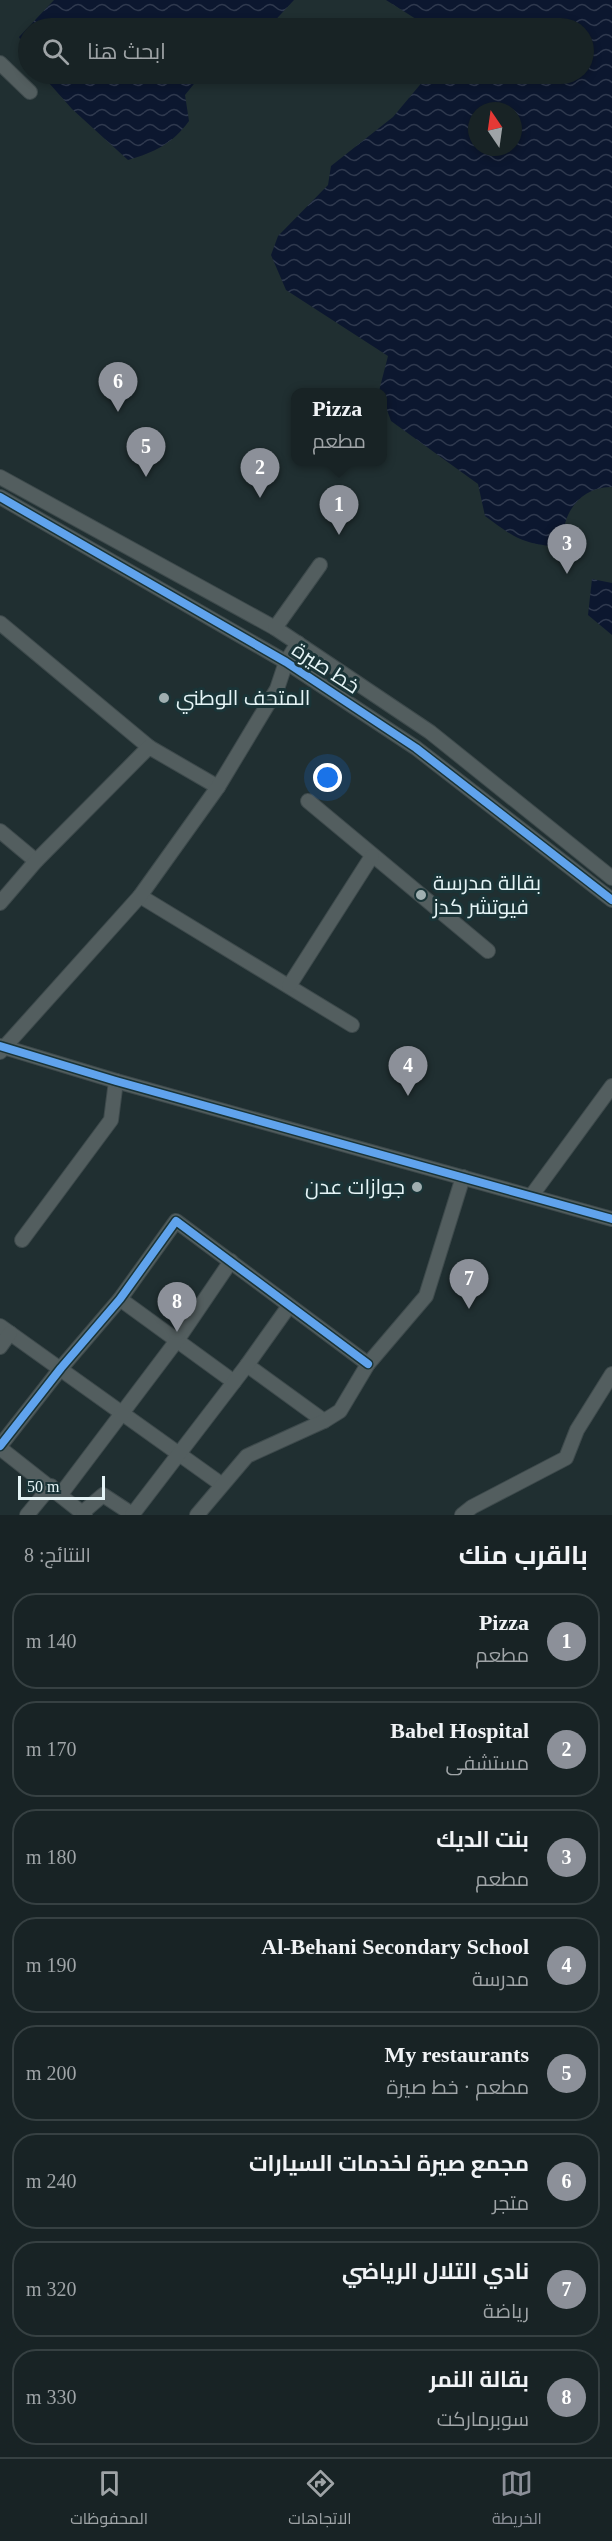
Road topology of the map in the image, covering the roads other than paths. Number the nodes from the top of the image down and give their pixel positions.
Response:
1 (0, 63) edge
2 (18, 80) edge
3 (22, 84) edge
4 (30, 92) dead end
5 (0, 477) edge
6 (0, 497) edge
7 (320, 565) dead end
8 (0, 623) edge
9 (275, 628) junction
10 (298, 643) junction
11 (286, 662) junction
12 (149, 747) junction
13 (218, 787) junction
14 (308, 801) dead end
15 (0, 831) edge
16 (372, 856) junction
17 (36, 861) junction
18 (612, 878) edge
19 (140, 896) junction
20 (612, 900) edge
21 (0, 903) edge
22 (488, 951) dead end
23 (289, 986) junction
24 (352, 1026) dead end
25 (1, 1048) edge
26 (116, 1081) junction
27 (612, 1086) edge
28 (462, 1177) junction
29 (532, 1195) junction
30 (612, 1219) edge
31 (22, 1240) dead end
32 (231, 1261) junction
33 (120, 1299) junction
34 (289, 1306) junction
35 (5, 1330) edge
36 (178, 1340) junction
37 (0, 1347) edge
38 (368, 1364) junction
39 (247, 1365) junction
40 (61, 1368) junction
41 (612, 1374) edge
42 (234, 1382) junction
43 (121, 1414) junction
44 (324, 1421) junction
45 (1, 1449) edge
46 (178, 1454) junction
47 (221, 1484) junction
48 (56, 1490) junction
49 (84, 1513) edge
50 (27, 1515) edge
51 (132, 1515) edge
52 (197, 1515) edge
53 (462, 1515) edge

1 - 2 street
3 - 4 street
5 - 9 street, خط صيرة
6 - 11 street, خط صيرة
7 - 9 street
8 - 12 street
9 - 10 street, خط صيرة
10 - 11 street
10 - 18 street, خط صيرة
11 - 13 street
11 - 20 street, خط صيرة
12 - 13 street
12 - 17 street
13 - 19 street
14 - 16 street
15 - 17 street
16 - 22 street
16 - 23 street
17 - 21 street
19 - 23 street
19 - 25 street
23 - 24 street
25 - 26 street
26 - 28 street
26 - 31 street
27 - 29 street
28 - 29 street
28 - 38 street
29 - 30 street
32 - 33 street
32 - 34 street
32 - 36 street
33 - 36 street
33 - 40 street
34 - 38 street
34 - 39 street
35 - 37 street
35 - 40 street
36 - 42 street
36 - 43 street
38 - 44 street
39 - 42 street
39 - 44 street
40 - 43 street
40 - 45 street
41 - 53 street
42 - 46 street
43 - 46 street
43 - 48 street
44 - 47 street
45 - 48 street
46 - 47 street
46 - 51 street
47 - 52 street
48 - 49 street
48 - 50 street
49 - 51 street

